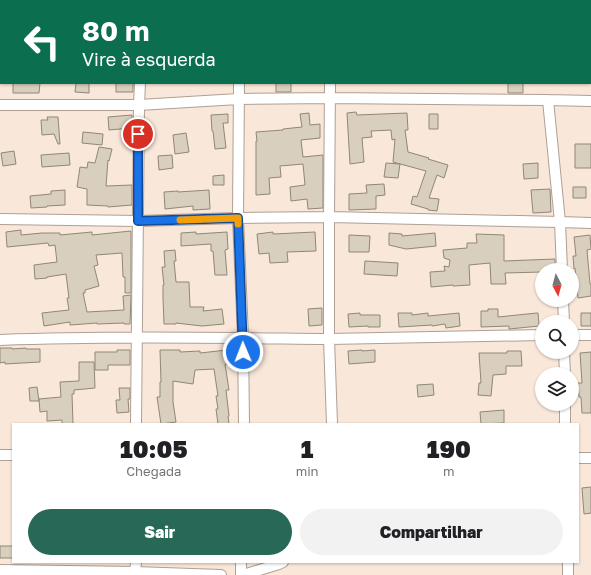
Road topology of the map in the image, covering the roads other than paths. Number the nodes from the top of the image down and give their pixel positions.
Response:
1 (140, 84) edge
2 (239, 84) edge
3 (330, 84) edge
4 (330, 98) junction
5 (238, 99) junction
6 (548, 100) junction
7 (591, 101) edge
8 (139, 104) junction
9 (0, 105) edge
10 (329, 217) junction
11 (238, 218) junction
12 (0, 219) edge
13 (138, 221) junction
14 (560, 222) junction
15 (591, 222) edge
16 (562, 263) edge
17 (579, 335) edge
18 (591, 335) edge
19 (535, 336) edge
20 (137, 337) junction
21 (243, 338) junction
22 (329, 339) junction
23 (0, 340) edge
24 (565, 411) edge
25 (136, 423) edge
26 (244, 423) edge
27 (332, 423) edge
28 (565, 423) edge
29 (0, 455) edge
30 (12, 455) edge
31 (579, 458) edge
32 (591, 458) edge
33 (241, 563) edge
34 (281, 563) edge
35 (568, 563) edge
36 (0, 570) edge
37 (136, 570) edge
38 (221, 575) edge
39 (242, 575) edge
40 (568, 575) edge

1 - 8 street
2 - 5 street
3 - 4 street
4 - 5 street
4 - 6 street
4 - 10 street
5 - 8 street
5 - 11 street
6 - 7 street
6 - 14 street
8 - 9 street
8 - 13 street
10 - 11 street
10 - 14 street
10 - 22 street
11 - 13 street
11 - 21 street
12 - 13 street
13 - 20 street
14 - 15 street
14 - 16 street
17 - 18 street
19 - 22 street
20 - 21 street
20 - 23 street
20 - 25 street
21 - 22 street
21 - 26 street
22 - 27 street
24 - 28 street
29 - 30 street
31 - 32 street
33 - 39 street
34 - 39 street
35 - 40 street
36 - 37 street
37 - 38 street

